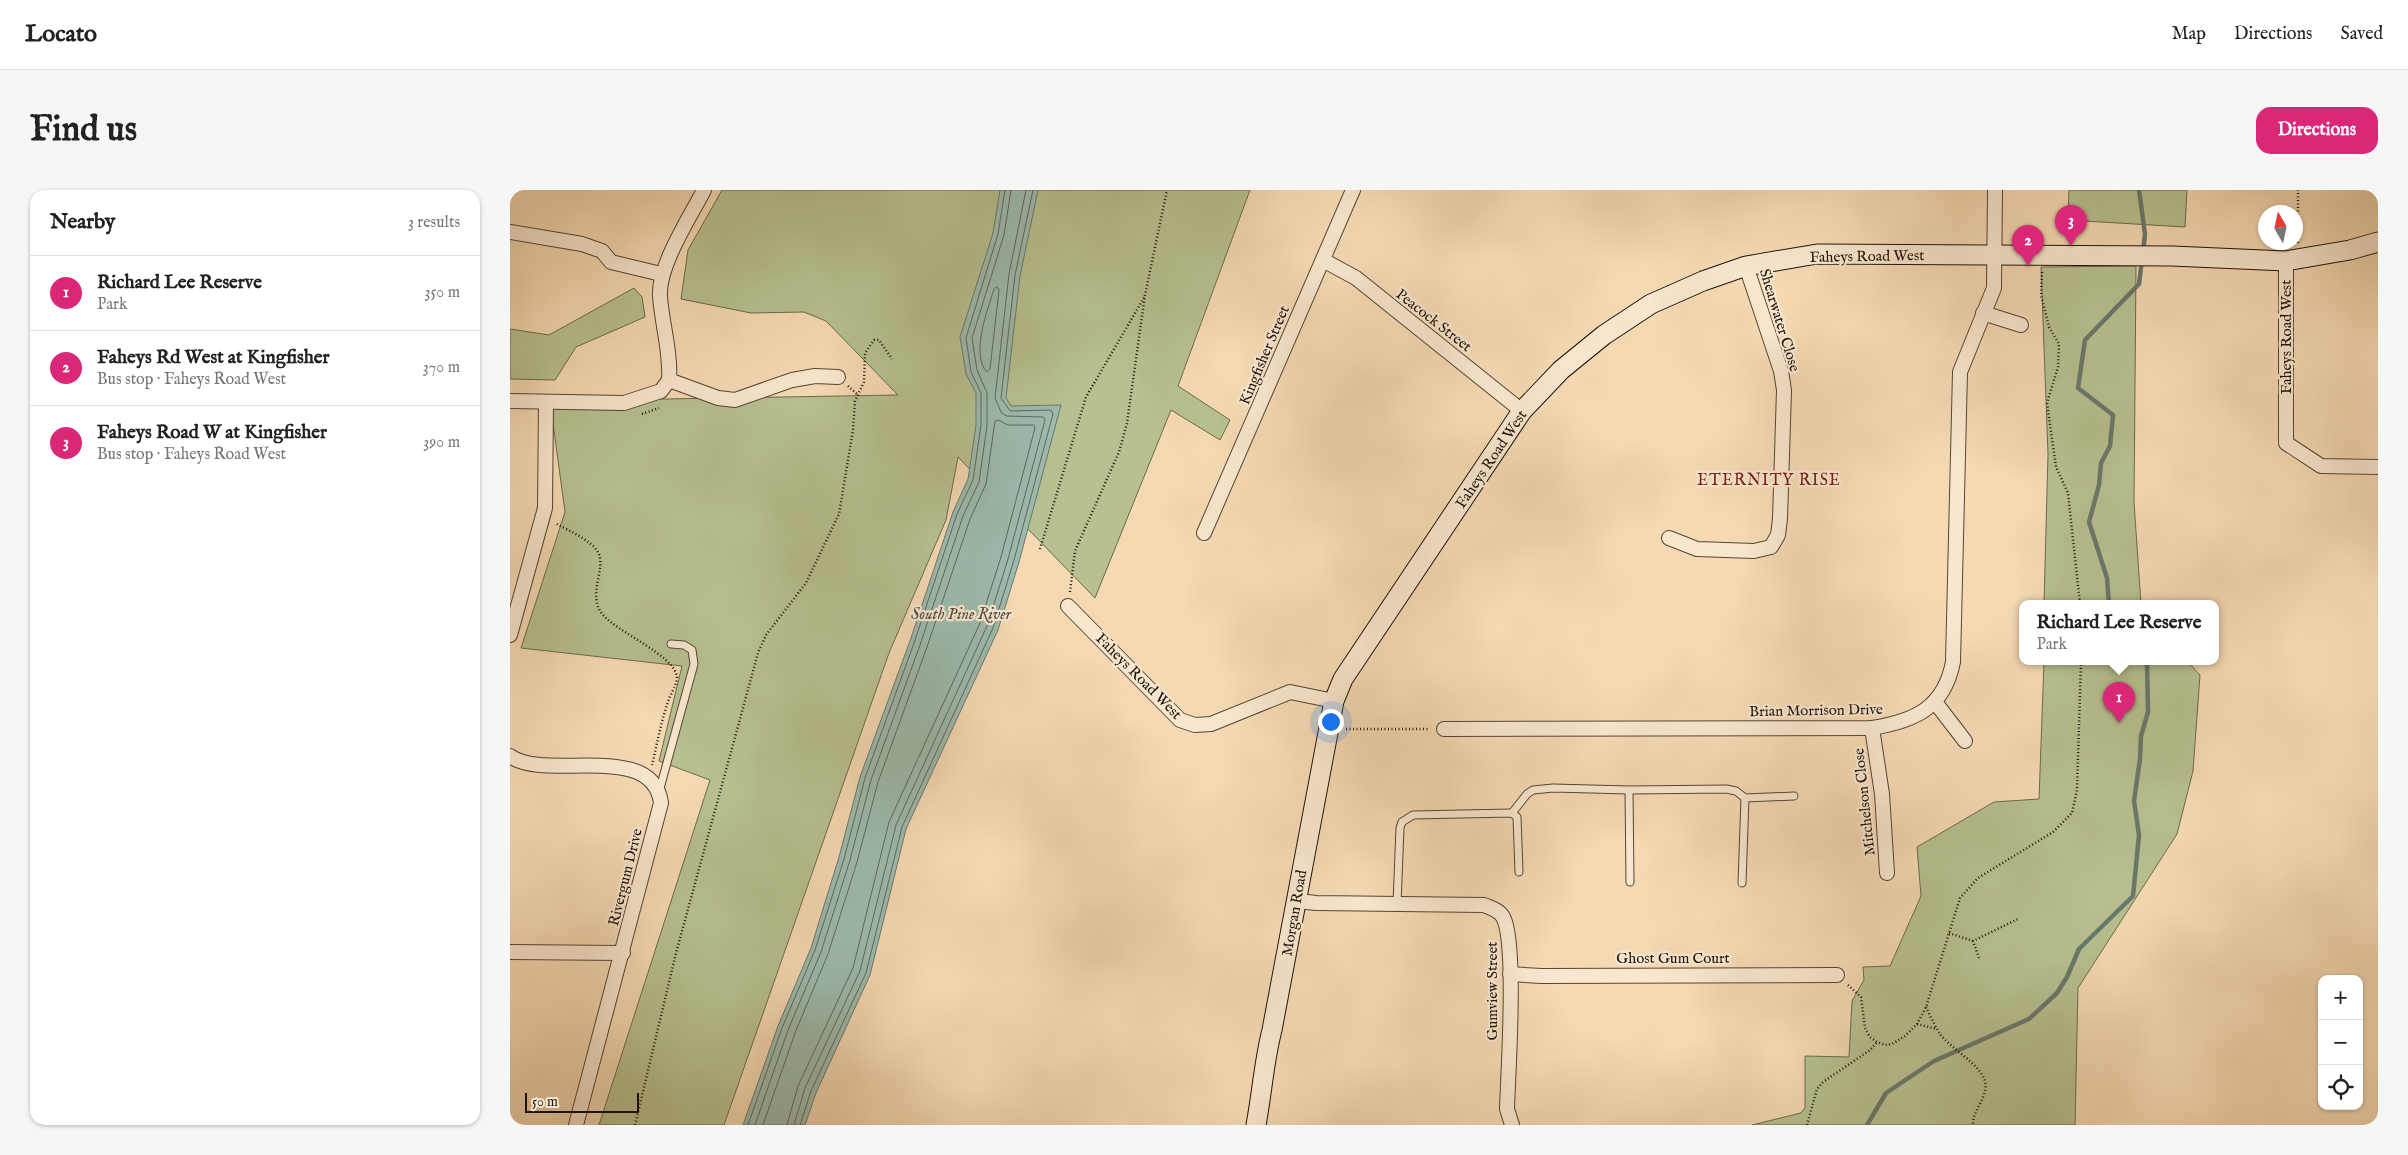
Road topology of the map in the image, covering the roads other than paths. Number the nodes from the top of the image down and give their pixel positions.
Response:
1 (704, 190) edge
2 (1353, 190) edge
3 (1995, 190) edge
4 (510, 232) edge
5 (2378, 242) edge
6 (1995, 255) junction
7 (1323, 260) junction
8 (2286, 261) junction
9 (1746, 266) junction
10 (661, 274) junction
11 (1983, 313) junction
12 (2021, 325) dead end
13 (838, 377) dead end
14 (668, 380) junction
15 (510, 402) edge
16 (546, 402) junction
17 (1522, 411) junction
18 (2378, 467) edge
19 (1204, 533) dead end
20 (1669, 538) dead end
21 (516, 588) edge
22 (1068, 606) road end
23 (510, 635) edge
24 (671, 644) dead end
25 (1334, 701) junction
26 (1935, 702) junction
27 (1872, 728) junction
28 (1444, 729) road end
29 (1965, 741) dead end
30 (510, 756) edge
31 (1629, 790) junction
32 (659, 792) junction
33 (1794, 796) dead end
34 (1744, 798) junction
35 (1512, 813) junction
36 (1518, 872) dead end
37 (1887, 873) dead end
38 (1630, 882) dead end
39 (1742, 883) dead end
40 (1297, 901) junction
41 (1397, 904) junction
42 (510, 952) edge
43 (623, 953) junction
44 (1510, 974) junction
45 (1837, 975) road end
46 (576, 1125) edge
47 (1256, 1125) edge
48 (1512, 1125) edge

1 - 10 street
2 - 7 street, Kingfisher Street
3 - 6 street
4 - 10 street
5 - 8 street
6 - 8 street, Faheys Road West
6 - 9 street, Faheys Road West
6 - 11 street, Brian Morrison Drive
7 - 17 street, Peacock Street
7 - 19 street, Kingfisher Street
8 - 18 street, Faheys Road West
9 - 17 street, Faheys Road West
9 - 20 street, Shearwater Close
10 - 14 street
11 - 12 street
11 - 26 street, Brian Morrison Drive
13 - 14 street
14 - 16 street
15 - 16 street
16 - 21 street
17 - 25 street, Faheys Road West
21 - 23 street
22 - 25 street, Faheys Road West
24 - 32 lane
25 - 40 street, Morgan Road
26 - 27 street, Brian Morrison Drive
26 - 29 street
27 - 28 street, Brian Morrison Drive
27 - 37 street, Mitchelson Close
30 - 32 street
31 - 34 lane
31 - 35 lane
31 - 38 lane
32 - 43 street, Rivergum Drive
33 - 34 lane
34 - 39 lane
35 - 36 lane
35 - 41 lane
40 - 41 street, Gumview Street
40 - 47 street, Morgan Road
41 - 44 street, Gumview Street
42 - 43 street
43 - 46 street, Rivergum Drive
44 - 45 street, Ghost Gum Court
44 - 48 street, Gumview Street

